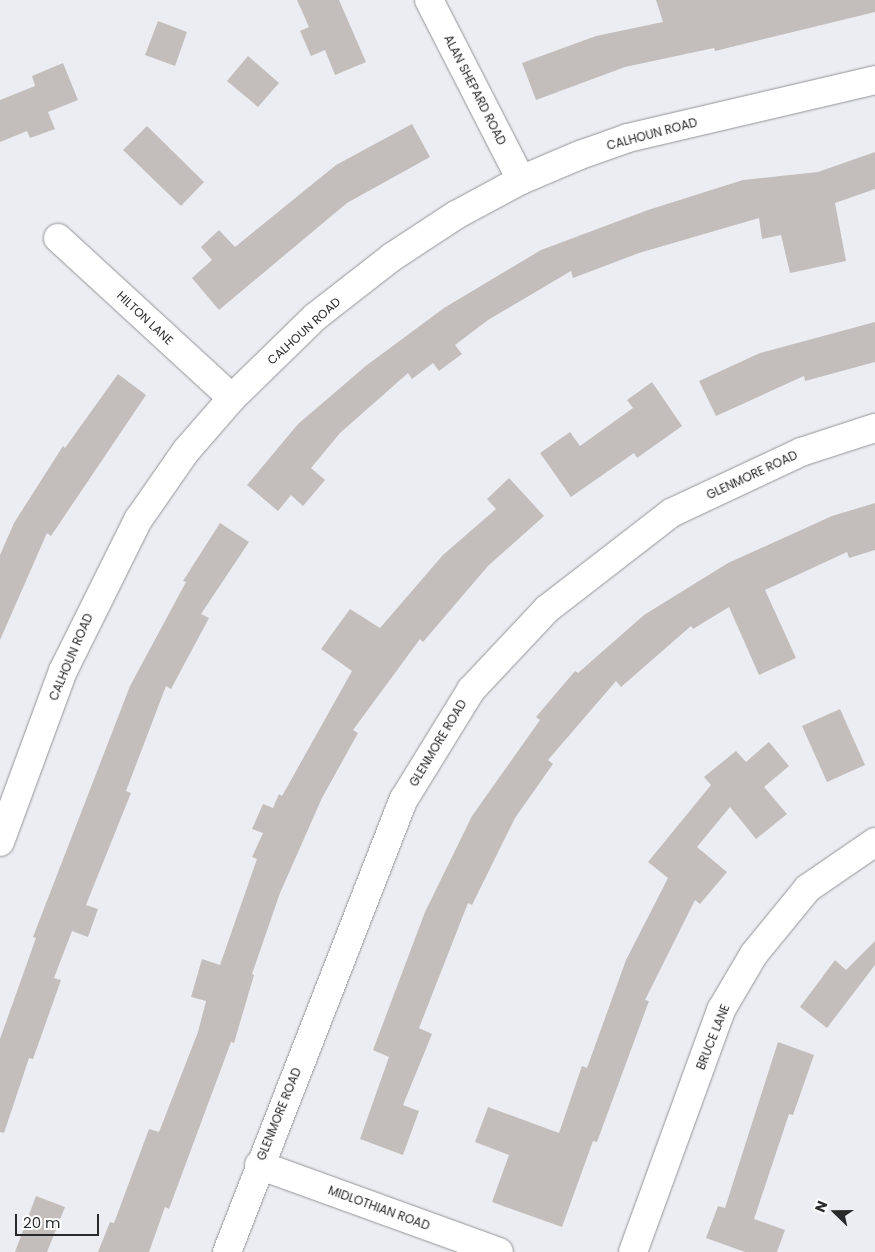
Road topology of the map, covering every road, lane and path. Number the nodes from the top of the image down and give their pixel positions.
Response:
1 (429, 0) edge
2 (875, 80) edge
3 (522, 180) junction
4 (58, 238) dead end
5 (232, 398) junction
6 (875, 428) edge
7 (0, 842) edge
8 (875, 842) edge
9 (259, 1165) junction
10 (227, 1252) edge
11 (499, 1252) edge
12 (633, 1252) edge

1 - 3 street, ALAN SHEPARD ROAD
2 - 3 street, CALHOUN ROAD
3 - 5 street, CALHOUN ROAD
4 - 5 street, HILTON LANE
5 - 7 street, CALHOUN ROAD
6 - 9 street, GLENMORE ROAD
8 - 12 street, BRUCE LANE
9 - 10 street, GLENMORE ROAD
9 - 11 street, MIDLOTHIAN ROAD

